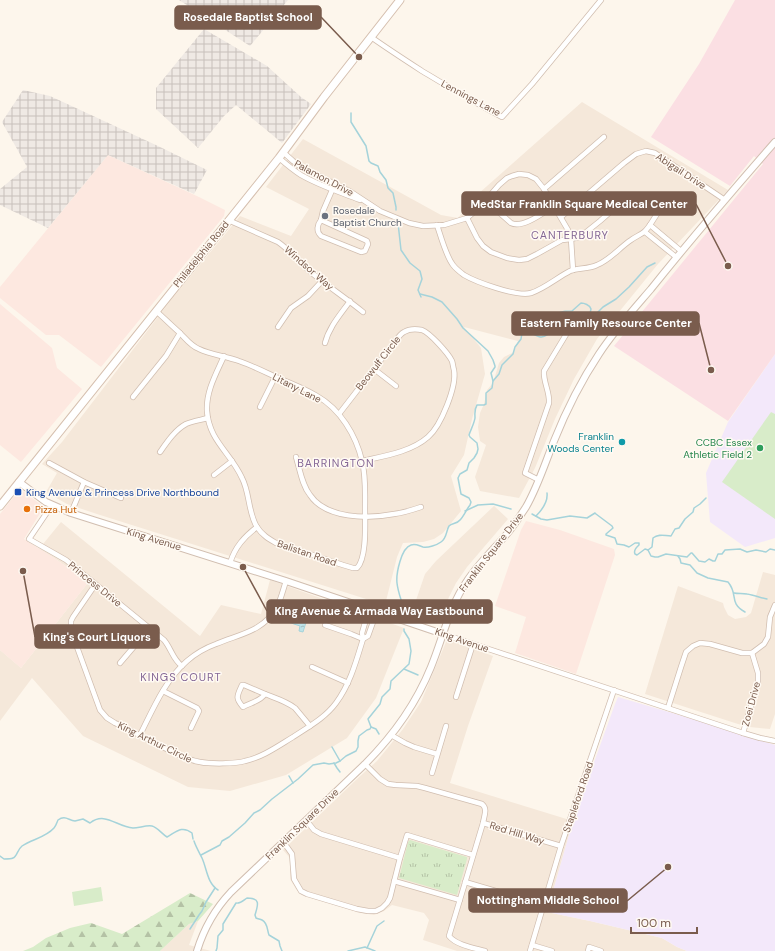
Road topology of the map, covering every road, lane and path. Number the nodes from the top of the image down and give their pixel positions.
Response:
1 (400, 0) edge
2 (601, 0) edge
3 (371, 37) junction
4 (604, 137) dead end
5 (775, 142) edge
6 (281, 155) junction
7 (335, 184) junction
8 (332, 189) junction
9 (544, 189) junction
10 (626, 198) dead end
11 (485, 200) junction
12 (725, 200) junction
13 (367, 202) junction
14 (554, 206) junction
15 (692, 213) dead end
16 (561, 217) junction
17 (467, 218) junction
18 (228, 220) junction
19 (321, 220) junction
20 (437, 225) junction
21 (650, 225) junction
22 (645, 232) junction
23 (571, 239) junction
24 (681, 251) junction
25 (676, 257) junction
26 (573, 270) junction
27 (322, 281) junction
28 (350, 301) junction
29 (156, 311) junction
30 (363, 312) dead end
31 (278, 327) dead end
32 (570, 328) dead end
33 (180, 333) junction
34 (325, 344) dead end
35 (224, 356) junction
36 (374, 369) junction
37 (275, 376) junction
38 (396, 386) dead end
39 (133, 397) dead end
40 (260, 407) dead end
41 (339, 414) junction
42 (208, 418) junction
43 (160, 452) dead end
44 (296, 457) dead end
45 (232, 461) junction
46 (362, 461) junction
47 (49, 463) dead end
48 (214, 475) dead end
49 (539, 480) junction
50 (19, 482) junction
51 (84, 482) junction
52 (121, 498) dead end
53 (52, 505) junction
54 (0, 506) edge
55 (421, 507) dead end
56 (72, 513) junction
57 (365, 517) junction
58 (257, 527) junction
59 (230, 563) junction
60 (357, 568) joint
61 (286, 581) junction
62 (95, 585) junction
63 (775, 605) edge
64 (370, 609) junction
65 (377, 612) junction
66 (324, 625) dead end
67 (149, 629) junction
68 (443, 634) junction
69 (363, 639) junction
70 (473, 644) junction
71 (752, 653) junction
72 (120, 664) dead end
73 (182, 666) junction
74 (312, 667) dead end
75 (348, 683) junction
76 (614, 690) junction
77 (163, 691) junction
78 (265, 694) junction
79 (456, 697) dead end
80 (668, 708) junction
81 (310, 726) junction
82 (446, 726) dead end
83 (190, 728) dead end
84 (743, 732) junction
85 (140, 735) junction
86 (391, 735) junction
87 (775, 741) edge
88 (437, 754) junction
89 (365, 764) junction
90 (432, 773) dead end
91 (306, 820) junction
92 (483, 822) junction
93 (282, 843) junction
94 (562, 846) junction
95 (473, 855) junction
96 (400, 858) junction
97 (394, 881) junction
98 (465, 882) junction
99 (460, 900) junction
100 (544, 905) junction
101 (532, 945) junction
102 (197, 951) edge
103 (485, 951) edge
104 (530, 951) edge
105 (552, 951) edge
106 (588, 951) edge
107 (601, 951) edge

1 - 3 main road, Philadelphia Road
2 - 3 street, Lennings Lane
3 - 6 main road, Philadelphia Road
4 - 9 street
5 - 12 street, Franklin Square Drive
6 - 7 street, Palamon Drive
6 - 8 street, Palamon Drive
6 - 18 main road, Philadelphia Road
7 - 8 street
7 - 13 street, Palamon Drive
8 - 13 street, Palamon Drive
8 - 19 street
9 - 11 street, Palamon Drive
9 - 14 street, Palamon Drive
10 - 23 street
11 - 14 street
11 - 17 street, Palamon Drive
12 - 16 street, Abigail Drive
12 - 24 street, Franklin Square Drive
13 - 20 street, Palamon Drive
14 - 16 street, Palamon Drive
15 - 21 street
16 - 23 street, Palamon Drive
17 - 20 street, Palamon Drive
17 - 23 street
18 - 27 street, Windsor Way
18 - 29 main road, Philadelphia Road
19 - 19 street
20 - 26 street
21 - 22 street
21 - 24 street
22 - 25 street
22 - 26 street
23 - 26 street, Palamon Drive
24 - 25 street, Franklin Square Drive
25 - 49 street, Franklin Square Drive
27 - 28 street, Windsor Way
27 - 31 street
28 - 30 street, Windsor Way
28 - 34 street
29 - 33 street, Litany Lane
29 - 50 main road, Philadelphia Road
32 - 49 street
33 - 35 street, Litany Lane
33 - 39 street
35 - 37 street, Litany Lane
35 - 42 street, Balistan Road
36 - 38 street
36 - 41 street, Beowulf Circle
36 - 46 street, Beowulf Circle
37 - 40 street
37 - 41 street, Litany Lane
41 - 46 street, Litany Lane
42 - 43 street
42 - 45 street, Balistan Road
44 - 57 street
45 - 48 street
45 - 58 street, Balistan Road
46 - 57 street, Litany Lane
47 - 51 street
49 - 68 street, Franklin Square Drive
50 - 53 street, King Avenue
50 - 54 main road, Philadelphia Road
51 - 52 street
51 - 56 street
53 - 56 street, King Avenue
53 - 62 street, Princess Drive
55 - 57 street
56 - 59 street, King Avenue
57 - 60 street, Litany Lane
58 - 59 street
58 - 60 street, Balistan Road
59 - 61 street, King Avenue
61 - 64 street, King Avenue
61 - 73 street
62 - 67 street, Princess Drive
62 - 85 street, King Arthur Circle
63 - 71 street
64 - 65 street, King Avenue
64 - 69 street, King Arthur Circle
65 - 68 street, King Avenue
65 - 69 street, King Arthur Circle
66 - 69 street
67 - 72 street
67 - 73 street, Princess Drive
68 - 70 street, King Avenue
68 - 86 street, Franklin Square Drive
69 - 75 street, King Arthur Circle
70 - 76 street, King Avenue
70 - 79 street
71 - 80 street
71 - 84 street, Zoei Drive
73 - 77 street
74 - 75 street
75 - 81 street, King Arthur Circle
76 - 80 street, King Avenue
76 - 94 street, Stapleford Road
77 - 83 street
77 - 85 street
78 - 78 street
78 - 81 street
80 - 84 street, King Avenue
81 - 85 street, King Arthur Circle
82 - 88 street
84 - 87 street, King Avenue
86 - 88 street
86 - 89 street, Franklin Square Drive
88 - 90 street
89 - 91 street, Franklin Square Drive
89 - 92 street
91 - 93 street, Franklin Square Drive
91 - 96 street
92 - 94 street, Red Hill Way
92 - 95 street, Red Hill Way
93 - 97 street
93 - 102 street, Franklin Square Drive
94 - 100 street, Stapleford Road
95 - 96 street
95 - 98 street, Red Hill Way
96 - 97 street
97 - 99 street
98 - 99 street, Red Hill Way
98 - 100 street
99 - 103 street, Red Hill Way
100 - 101 street, Stapleford Road
101 - 104 street, Stapleford Road
101 - 105 street
106 - 107 street

